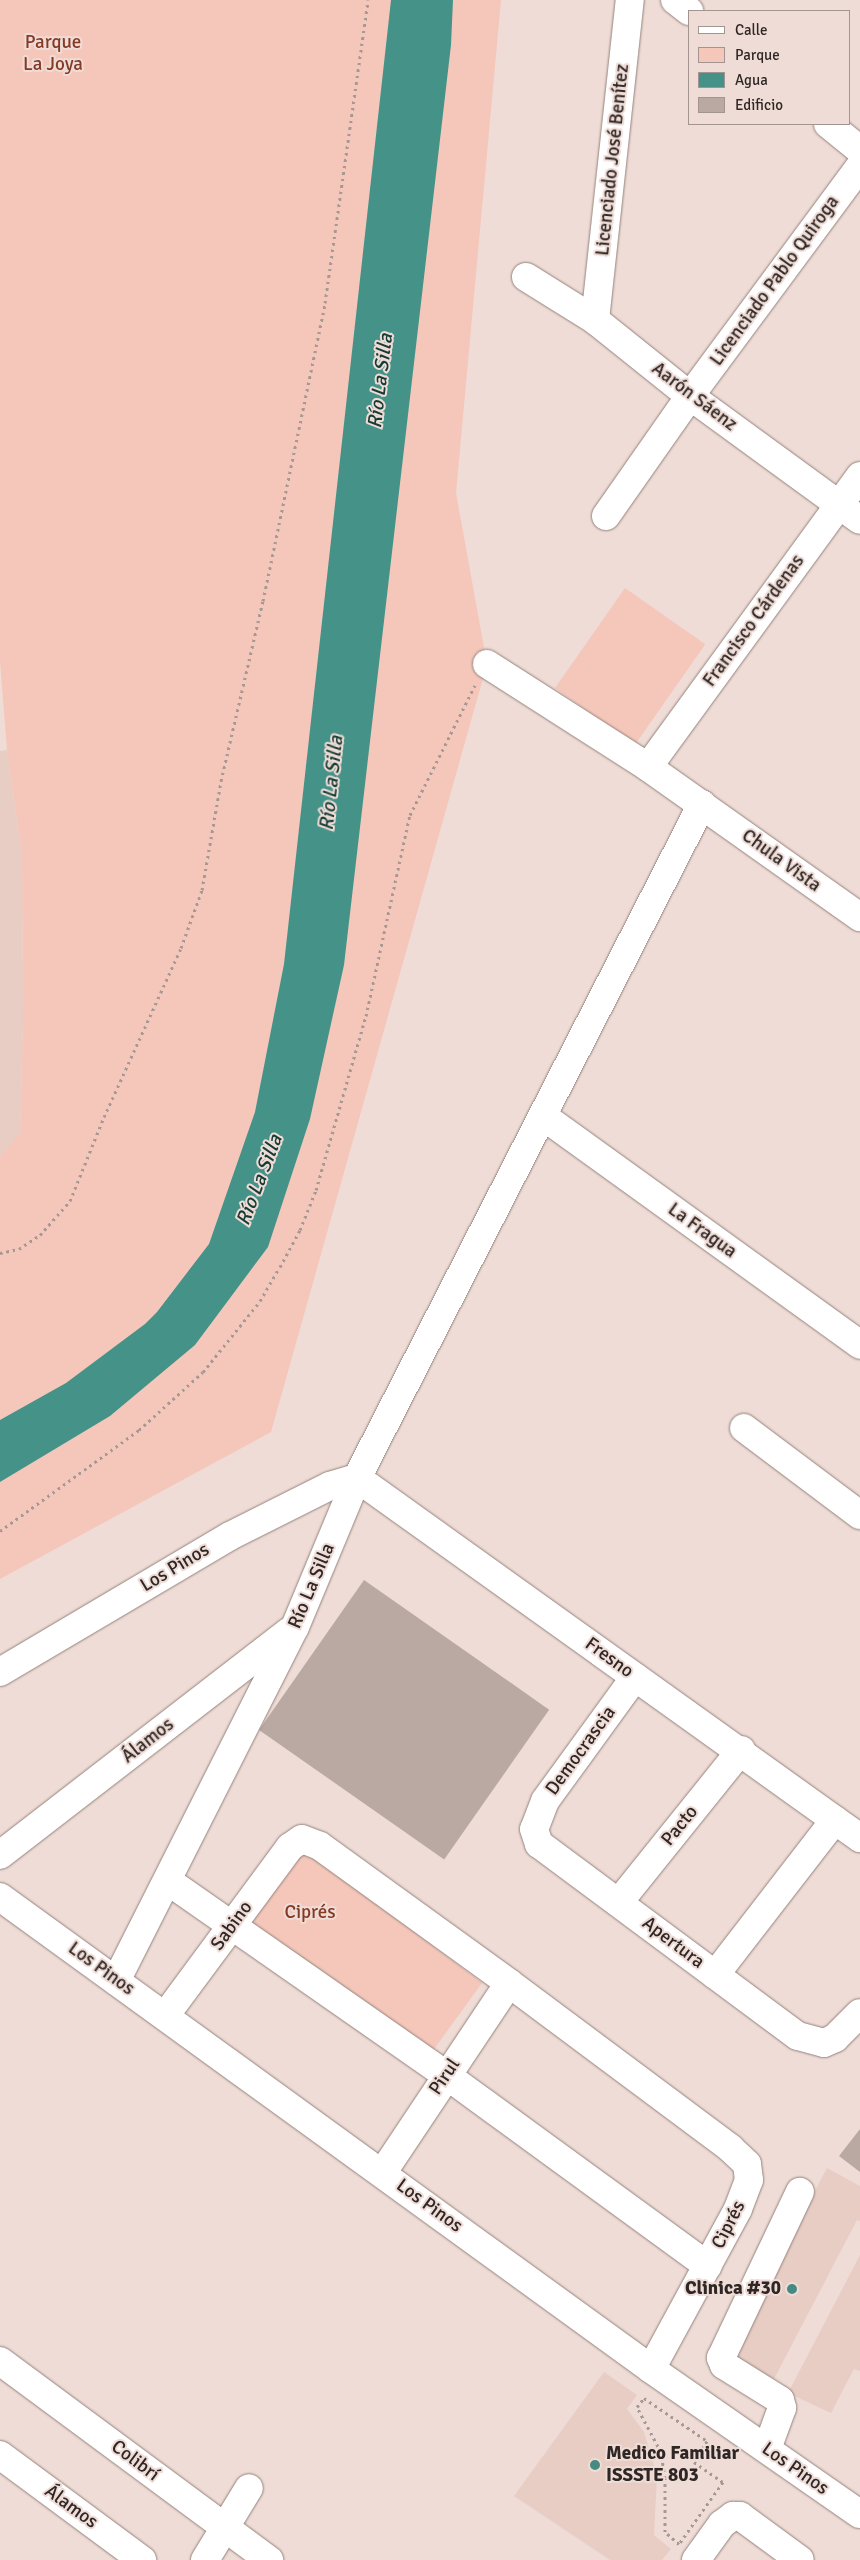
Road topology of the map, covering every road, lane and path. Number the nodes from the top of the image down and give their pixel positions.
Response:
1 (368, 0) edge
2 (630, 0) edge
3 (675, 0) edge
4 (688, 10) edge
5 (829, 125) edge
6 (860, 150) edge
7 (860, 166) edge
8 (526, 277) dead end
9 (595, 320) junction
10 (690, 396) junction
11 (860, 476) edge
12 (849, 512) edge
13 (606, 516) dead end
14 (487, 664) joint
15 (648, 767) junction
16 (702, 804) junction
17 (859, 914) edge
18 (544, 1116) junction
19 (0, 1253) edge
20 (860, 1345) edge
21 (744, 1428) dead end
22 (357, 1478) junction
23 (860, 1515) edge
24 (0, 1531) edge
25 (295, 1627) junction
26 (0, 1672) edge
27 (635, 1677) junction
28 (741, 1750) junction
29 (835, 1820) junction
30 (534, 1829) joint
31 (860, 1838) edge
32 (302, 1839) joint
33 (0, 1855) edge
34 (168, 1881) junction
35 (0, 1896) edge
36 (619, 1902) junction
37 (233, 1926) junction
38 (715, 1975) junction
39 (116, 1981) junction
40 (508, 1983) junction
41 (860, 2013) edge
42 (165, 2016) junction
43 (446, 2075) junction
44 (382, 2172) junction
45 (800, 2192) dead end
46 (708, 2266) junction
47 (0, 2361) edge
48 (651, 2369) junction
49 (767, 2450) junction
50 (0, 2455) edge
51 (250, 2488) dead end
52 (860, 2514) edge
53 (225, 2528) junction
54 (664, 2532) joint
55 (142, 2560) edge
56 (205, 2560) edge
57 (269, 2560) edge
58 (696, 2560) edge
59 (800, 2560) edge

1 - 19 path
2 - 9 street, Licenciado José Benítez
3 - 4 street
5 - 6 street
7 - 10 street, Licenciado Pablo Quiroga
8 - 9 street, Aarón Sáenz
9 - 10 street, Aarón Sáenz
10 - 12 street, Aarón Sáenz
10 - 13 street, Licenciado Pablo Quiroga
11 - 12 street, Francisco Cárdenas
12 - 15 street, Francisco Cárdenas
14 - 15 street
14 - 24 path
15 - 16 street
16 - 17 street, Chula Vista
16 - 18 street, Río La Silla
18 - 20 street, La Fragua
18 - 22 street, Río La Silla
21 - 23 street
22 - 25 street, Río La Silla
22 - 26 street, Los Pinos
22 - 27 street, Fresno
25 - 33 street, Álamos
25 - 34 street, Río La Silla
27 - 28 street, Fresno
27 - 30 street, Democrascia
28 - 29 street, Fresno
28 - 36 street, Pacto
29 - 31 street, Fresno
29 - 38 street
30 - 36 street, Apertura
32 - 37 street, Sabino
32 - 40 street, Ciprés
34 - 37 street, Ciprés
34 - 39 street, Río La Silla
35 - 39 street, Los Pinos
36 - 38 street, Apertura
37 - 42 street, Sabino
37 - 43 street, Ciprés
38 - 41 street, Apertura
39 - 42 street, Los Pinos
40 - 43 street, Pirul
40 - 46 street, Ciprés
42 - 44 street, Los Pinos
43 - 44 street, Pirul
43 - 46 street, Ciprés
44 - 48 street, Los Pinos
45 - 49 street
46 - 48 street
47 - 53 street, Colibrí
48 - 49 street, Los Pinos
49 - 52 street, Los Pinos
50 - 55 street, Álamos
51 - 53 street
53 - 56 street
53 - 57 street, Colibrí
54 - 54 path
58 - 59 street

